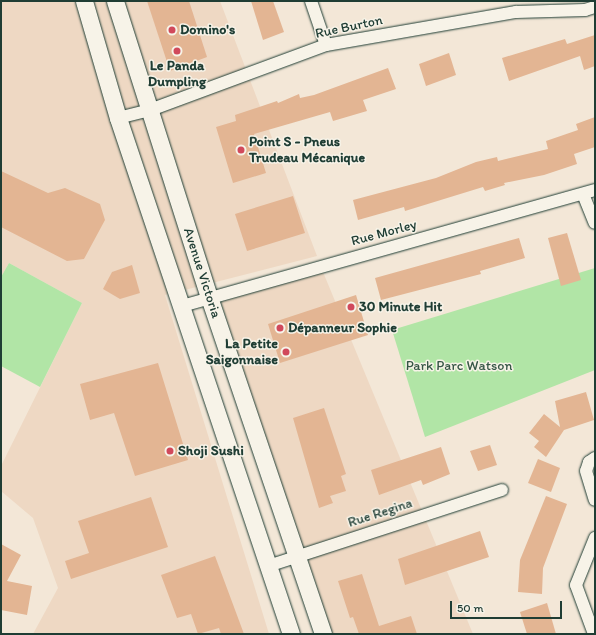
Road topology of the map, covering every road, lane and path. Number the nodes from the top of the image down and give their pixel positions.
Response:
1 (74, 1) edge
2 (84, 1) edge
3 (115, 1) edge
4 (311, 1) edge
5 (595, 7) edge
6 (90, 25) junction
7 (326, 45) junction
8 (150, 110) junction
9 (118, 118) junction
10 (589, 192) edge
11 (595, 223) edge
12 (209, 297) junction
13 (182, 306) junction
14 (595, 458) edge
15 (502, 490) dead end
16 (595, 500) edge
17 (595, 538) edge
18 (296, 556) junction
19 (268, 566) junction
20 (595, 609) edge
21 (592, 628) edge
22 (291, 634) edge
23 (323, 634) edge

1 - 6 main road
2 - 6 main road, Avenue Victoria
3 - 8 main road, Avenue Victoria
4 - 7 street
5 - 7 street, Rue Burton
6 - 9 main road, Avenue Victoria
7 - 8 street, Rue Burton
8 - 9 street, Rue Burton
8 - 12 main road, Avenue Victoria
9 - 13 main road, Avenue Victoria
10 - 11 street
10 - 12 street, Rue Morley
12 - 13 street, Rue Morley
12 - 18 main road, Avenue Victoria
13 - 19 main road, Avenue Victoria
14 - 16 street
15 - 18 street, Rue Regina
17 - 21 street
18 - 19 street, Rue Regina
18 - 23 main road, Avenue Victoria
19 - 22 main road, Avenue Victoria
20 - 21 street

